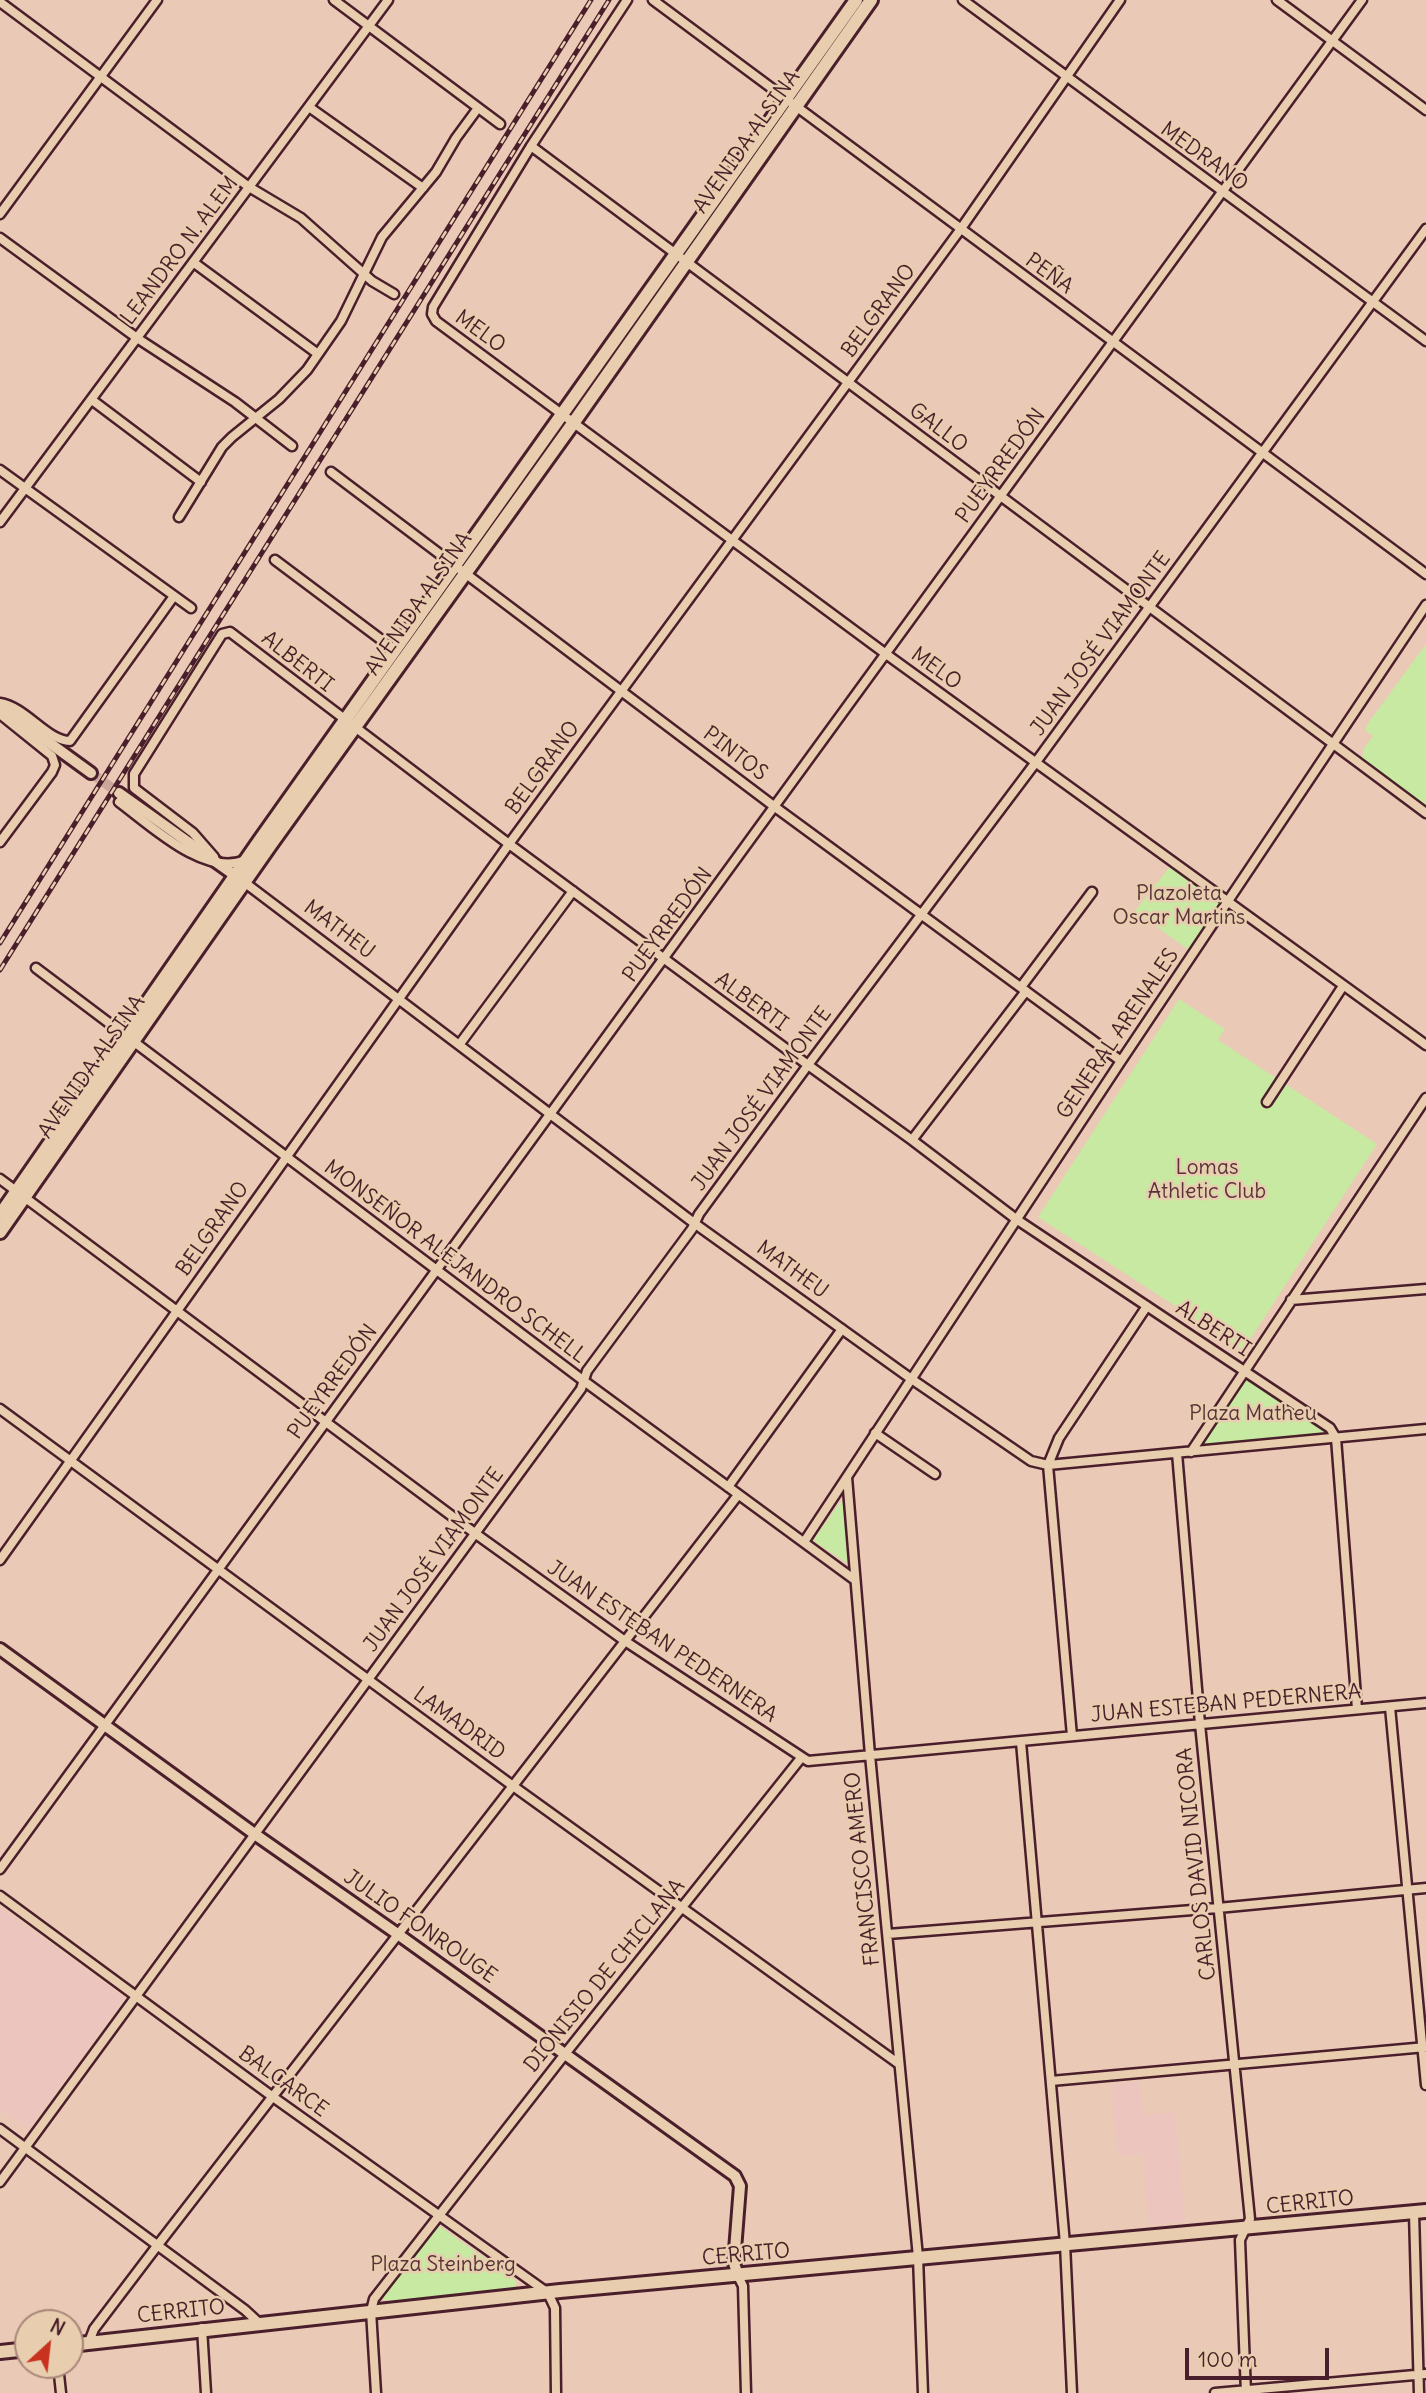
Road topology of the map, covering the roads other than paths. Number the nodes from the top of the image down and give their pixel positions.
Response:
1 (158, 0) edge
2 (334, 0) edge
3 (388, 0) edge
4 (627, 0) edge
5 (653, 0) edge
6 (856, 0) edge
7 (871, 0) edge
8 (963, 0) edge
9 (1120, 0) edge
10 (1277, 0) edge
11 (1362, 0) edge
12 (0, 2) edge
13 (369, 26) junction
14 (1332, 40) junction
15 (102, 76) junction
16 (1065, 77) junction
17 (790, 102) junction
18 (309, 107) junction
19 (478, 107) junction
20 (1426, 110) edge
21 (500, 124) dead end
22 (531, 146) junction
23 (249, 187) junction
24 (424, 188) junction
25 (1222, 191) junction
26 (0, 214) edge
27 (1426, 229) edge
28 (960, 230) junction
29 (0, 238) edge
30 (681, 258) junction
31 (193, 262) junction
32 (364, 273) junction
33 (394, 294) dead end
34 (1373, 302) junction
35 (137, 338) junction
36 (1426, 341) edge
37 (1113, 342) junction
38 (318, 354) junction
39 (848, 382) junction
40 (92, 400) junction
41 (256, 417) junction
42 (569, 418) junction
43 (292, 446) dead end
44 (1261, 452) junction
45 (0, 470) edge
46 (331, 472) dead end
47 (201, 482) junction
48 (25, 489) junction
49 (1000, 496) junction
50 (179, 517) dead end
51 (0, 522) edge
52 (733, 540) junction
53 (275, 561) dead end
54 (460, 569) junction
55 (1426, 575) edge
56 (174, 596) junction
57 (1426, 605) edge
58 (1150, 606) junction
59 (191, 608) dead end
60 (396, 650) junction
61 (886, 654) junction
62 (622, 690) junction
63 (0, 705) edge
64 (0, 714) edge
65 (350, 725) junction
66 (1333, 743) junction
67 (1036, 762) junction
68 (91, 773) tunnel mouth
69 (134, 788) joint
70 (119, 798) tunnel mouth
71 (775, 807) junction
72 (1426, 813) edge
73 (0, 842) edge
74 (509, 844) junction
75 (247, 859) junction
76 (219, 863) junction
77 (240, 879) junction
78 (225, 891) junction
79 (573, 891) junction
80 (1092, 892) dead end
81 (1227, 902) junction
82 (922, 913) junction
83 (664, 959) junction
84 (36, 968) dead end
85 (1343, 986) junction
86 (1023, 989) junction
87 (399, 1000) junction
88 (130, 1038) junction
89 (459, 1045) junction
90 (1426, 1045) edge
91 (1121, 1061) junction
92 (807, 1066) junction
93 (1426, 1098) edge
94 (1267, 1102) dead end
95 (550, 1115) junction
96 (912, 1140) junction
97 (285, 1156) junction
98 (0, 1179) edge
99 (20, 1194) junction
100 (0, 1215) edge
101 (1016, 1219) junction
102 (694, 1223) junction
103 (0, 1232) edge
104 (437, 1271) junction
105 (1426, 1289) edge
106 (1291, 1300) junction
107 (1146, 1306) junction
108 (177, 1311) junction
109 (842, 1329) junction
110 (1245, 1370) junction
111 (910, 1378) junction
112 (584, 1381) junction
113 (0, 1409) edge
114 (326, 1421) junction
115 (1426, 1429) edge
116 (876, 1433) junction
117 (1336, 1438) junction
118 (1191, 1452) junction
119 (1177, 1453) junction
120 (71, 1461) junction
121 (1048, 1465) junction
122 (935, 1474) dead end
123 (847, 1477) junction
124 (728, 1488) junction
125 (738, 1495) junction
126 (476, 1534) junction
127 (803, 1542) junction
128 (0, 1560) edge
129 (219, 1569) junction
130 (855, 1580) junction
131 (625, 1641) junction
132 (0, 1649) edge
133 (368, 1679) junction
134 (1426, 1703) edge
135 (1390, 1707) junction
136 (1357, 1709) junction
137 (1200, 1724) junction
138 (106, 1725) junction
139 (1072, 1736) junction
140 (1021, 1742) junction
141 (870, 1755) junction
142 (801, 1758) junction
143 (513, 1786) junction
144 (256, 1835) junction
145 (0, 1869) edge
146 (1426, 1888) edge
147 (1407, 1889) junction
148 (0, 1896) edge
149 (682, 1907) junction
150 (1218, 1908) junction
151 (1035, 1922) junction
152 (888, 1934) junction
153 (399, 1935) junction
154 (137, 1996) junction
155 (1424, 2047) edge
156 (565, 2054) junction
157 (899, 2064) junction
158 (1234, 2064) junction
159 (1051, 2081) junction
160 (1426, 2085) edge
161 (273, 2097) junction
162 (0, 2129) edge
163 (25, 2147) junction
164 (0, 2182) edge
165 (1420, 2212) edge
166 (438, 2217) junction
167 (1246, 2229) junction
168 (1065, 2244) junction
169 (157, 2246) junction
170 (918, 2257) junction
171 (738, 2276) junction
172 (548, 2293) junction
173 (371, 2311) junction
174 (258, 2322) junction
175 (202, 2328) junction
176 (89, 2342) junction
177 (84, 2343) edge
178 (1422, 2374) edge
179 (1245, 2392) edge
180 (206, 2393) edge
181 (376, 2393) edge
182 (556, 2393) edge
183 (746, 2393) edge
184 (923, 2393) edge
185 (1072, 2393) edge
186 (1215, 2393) edge
187 (1419, 2393) edge

1 - 15 street
2 - 13 street
3 - 13 street, LEANDRO N. ALEM
4 - 22 street
5 - 17 street, PEÑA
6 - 17 main road, AVENIDA ALSINA
7 - 17 main road, AVENIDA ALSINA
8 - 16 street, MEDRANO
9 - 16 street, BELGRANO
10 - 14 street
11 - 14 street, PUEYRREDÓN
12 - 15 street
13 - 18 street, LEANDRO N. ALEM
13 - 19 street
14 - 20 street
14 - 25 street, PUEYRREDÓN
15 - 23 street
15 - 26 street
16 - 25 street, MEDRANO
16 - 28 street, BELGRANO
17 - 28 street, PEÑA
17 - 30 main road, AVENIDA ALSINA
18 - 23 street, LEANDRO N. ALEM
18 - 24 street
19 - 21 street
19 - 24 street
22 - 30 street, GALLO
22 - 42 street, MELO
23 - 31 street, LEANDRO N. ALEM
23 - 32 street
24 - 32 street
25 - 34 street, MEDRANO
25 - 37 street, PUEYRREDÓN
27 - 34 street, JUAN JOSÉ VIAMONTE
28 - 37 street, PEÑA
28 - 39 street, BELGRANO
29 - 35 street
30 - 39 street, GALLO
30 - 42 main road, AVENIDA ALSINA
31 - 35 street, LEANDRO N. ALEM
31 - 38 street
32 - 33 street
32 - 38 street
34 - 36 street, MEDRANO
34 - 44 street, JUAN JOSÉ VIAMONTE
35 - 40 street, LEANDRO N. ALEM
35 - 41 street
37 - 44 street, PEÑA
37 - 49 street, PUEYRREDÓN
38 - 41 street
39 - 49 street, GALLO
39 - 52 street, BELGRANO
40 - 47 street
40 - 48 street, LEANDRO N. ALEM
41 - 43 street
41 - 47 street
42 - 52 street, MELO
42 - 54 main road, AVENIDA ALSINA
44 - 55 street, PEÑA
44 - 58 street, JUAN JOSÉ VIAMONTE
45 - 48 street
46 - 54 street, PINTOS
47 - 50 street
48 - 51 street, LEANDRO N. ALEM
48 - 56 street
49 - 58 street, GALLO
49 - 61 street, PUEYRREDÓN
52 - 61 street, MELO
52 - 62 street, BELGRANO
53 - 60 street
54 - 60 main road, AVENIDA ALSINA
54 - 62 street, PINTOS
54 - 65 main road, AVENIDA ALSINA
56 - 59 street
56 - 63 street
57 - 66 street, GENERAL ARENALES
58 - 66 street, GALLO
58 - 67 street, JUAN JOSÉ VIAMONTE
60 - 65 main road, AVENIDA ALSINA
61 - 67 street, MELO
61 - 71 street, PUEYRREDÓN
62 - 71 street, PINTOS
62 - 74 street, BELGRANO
63 - 68 street
64 - 73 street
65 - 69 street, ALBERTI
65 - 74 street, ALBERTI
65 - 75 main road, AVENIDA ALSINA
65 - 77 main road, AVENIDA ALSINA
66 - 72 street, GALLO
66 - 81 street, GENERAL ARENALES
67 - 81 street, MELO
67 - 82 street, JUAN JOSÉ VIAMONTE
69 - 76 street, MATHEU
70 - 76 street, MATHEU
71 - 82 street, PINTOS
71 - 83 street, PUEYRREDÓN
74 - 79 street, ALBERTI
74 - 87 street, BELGRANO
75 - 76 street
75 - 77 main road, AVENIDA ALSINA
76 - 77 street, MATHEU
76 - 78 street, MATHEU
77 - 78 main road, AVENIDA ALSINA
77 - 87 street, MATHEU
77 - 88 main road, AVENIDA ALSINA
78 - 88 main road, AVENIDA ALSINA
79 - 83 street, ALBERTI
79 - 89 street
80 - 86 street
81 - 85 street, MELO
81 - 91 street, GENERAL ARENALES
82 - 86 street, PINTOS
82 - 92 street, JUAN JOSÉ VIAMONTE
83 - 92 street, ALBERTI
83 - 95 street, PUEYRREDÓN
84 - 88 street, MONSEÑOR ALEJANDRO SCHELL
85 - 90 street, MELO
85 - 94 street
86 - 91 street, PINTOS
86 - 96 street
87 - 89 street, MATHEU
87 - 97 street, BELGRANO
88 - 97 street, MONSEÑOR ALEJANDRO SCHELL
88 - 99 main road, AVENIDA ALSINA
89 - 95 street, MATHEU
91 - 101 street, GENERAL ARENALES
92 - 96 street, ALBERTI
92 - 102 street, JUAN JOSÉ VIAMONTE
93 - 106 street
95 - 102 street, MATHEU
95 - 104 street, PUEYRREDÓN
96 - 101 street, ALBERTI
97 - 104 street, MONSEÑOR ALEJANDRO SCHELL
97 - 108 street, BELGRANO
98 - 99 street, JUAN ESTEBAN PEDERNERA
99 - 100 main road, AVENIDA ALSINA
99 - 103 main road, AVENIDA ALSINA
99 - 108 street, JUAN ESTEBAN PEDERNERA
101 - 107 street, ALBERTI
101 - 111 street, GENERAL ARENALES
102 - 109 street, MATHEU
102 - 112 street, JUAN JOSÉ VIAMONTE
104 - 112 street, MONSEÑOR ALEJANDRO SCHELL
104 - 114 street, PUEYRREDÓN
105 - 106 street
106 - 110 street
107 - 110 street, ALBERTI
107 - 121 street
108 - 114 street, JUAN ESTEBAN PEDERNERA
108 - 120 street, BELGRANO
109 - 111 street, MATHEU
109 - 124 street
110 - 117 street, ALBERTI
110 - 118 street
111 - 116 street
111 - 121 street, MATHEU
112 - 124 street, MONSEÑOR ALEJANDRO SCHELL
112 - 126 street, JUAN JOSÉ VIAMONTE
113 - 120 street, LAMADRID
114 - 126 street, JUAN ESTEBAN PEDERNERA
114 - 129 street, PUEYRREDÓN
115 - 117 street, MATHEU
116 - 122 street
116 - 123 street
117 - 118 street, MATHEU
117 - 136 street
118 - 119 street, MATHEU
119 - 121 street, MATHEU
119 - 137 street, CARLOS DAVID NICORA
120 - 128 street, BELGRANO
120 - 129 street, LAMADRID
121 - 139 street
123 - 127 street
123 - 130 street, FRANCISCO AMERO
124 - 125 street, MONSEÑOR ALEJANDRO SCHELL
125 - 127 street, MONSEÑOR ALEJANDRO SCHELL
125 - 131 street
126 - 131 street, JUAN ESTEBAN PEDERNERA
126 - 133 street, JUAN JOSÉ VIAMONTE
127 - 130 street, MONSEÑOR ALEJANDRO SCHELL
129 - 133 street, LAMADRID
129 - 138 street, PUEYRREDÓN
130 - 141 street, FRANCISCO AMERO
131 - 142 street, JUAN ESTEBAN PEDERNERA
131 - 143 street
132 - 138 street, JULIO FONROUGE
133 - 143 street, LAMADRID
133 - 144 street, JUAN JOSÉ VIAMONTE
134 - 135 street, JUAN ESTEBAN PEDERNERA
135 - 136 street, JUAN ESTEBAN PEDERNERA
135 - 147 street
136 - 137 street, JUAN ESTEBAN PEDERNERA
137 - 139 street, JUAN ESTEBAN PEDERNERA
137 - 150 street, CARLOS DAVID NICORA
138 - 144 street, JULIO FONROUGE
138 - 145 street, PUEYRREDÓN
139 - 140 street, JUAN ESTEBAN PEDERNERA
140 - 141 street, JUAN ESTEBAN PEDERNERA
140 - 151 street
141 - 142 street, JUAN ESTEBAN PEDERNERA
141 - 152 street, FRANCISCO AMERO
142 - 149 street, DIONISIO DE CHICLANA
143 - 149 street, LAMADRID
143 - 153 street
144 - 153 street, JULIO FONROUGE
144 - 154 street, JUAN JOSÉ VIAMONTE
146 - 147 street
147 - 150 street
147 - 155 street
148 - 154 street, BALCARCE
149 - 156 street, DIONISIO DE CHICLANA
149 - 157 street, LAMADRID
150 - 151 street
150 - 158 street, CARLOS DAVID NICORA
151 - 152 street
151 - 159 street
152 - 157 street, FRANCISCO AMERO
153 - 156 street, JULIO FONROUGE
153 - 161 street
154 - 161 street, BALCARCE
154 - 163 street, JUAN JOSÉ VIAMONTE
155 - 158 street
155 - 160 street
156 - 166 street, DIONISIO DE CHICLANA
156 - 171 street, JULIO FONROUGE
157 - 170 street, FRANCISCO AMERO
158 - 159 street
158 - 167 street, CARLOS DAVID NICORA
159 - 168 street
161 - 166 street, BALCARCE
161 - 169 street
162 - 163 street
163 - 164 street, JUAN JOSÉ VIAMONTE
163 - 169 street
165 - 167 main road, CERRITO
165 - 178 street
166 - 172 street, BALCARCE
166 - 173 street, DIONISIO DE CHICLANA
167 - 168 main road, CERRITO
167 - 179 street, CARLOS DAVID NICORA
168 - 170 main road, CERRITO
168 - 185 street
169 - 174 street
169 - 176 street
170 - 171 main road, CERRITO
170 - 184 street, FRANCISCO AMERO
171 - 172 main road, CERRITO
171 - 183 street
172 - 173 main road, CERRITO
172 - 182 street
173 - 174 main road, CERRITO
173 - 181 street
174 - 175 main road, CERRITO
175 - 176 main road, CERRITO
175 - 180 street
176 - 177 main road, CERRITO
178 - 179 street
178 - 187 street
179 - 186 street

